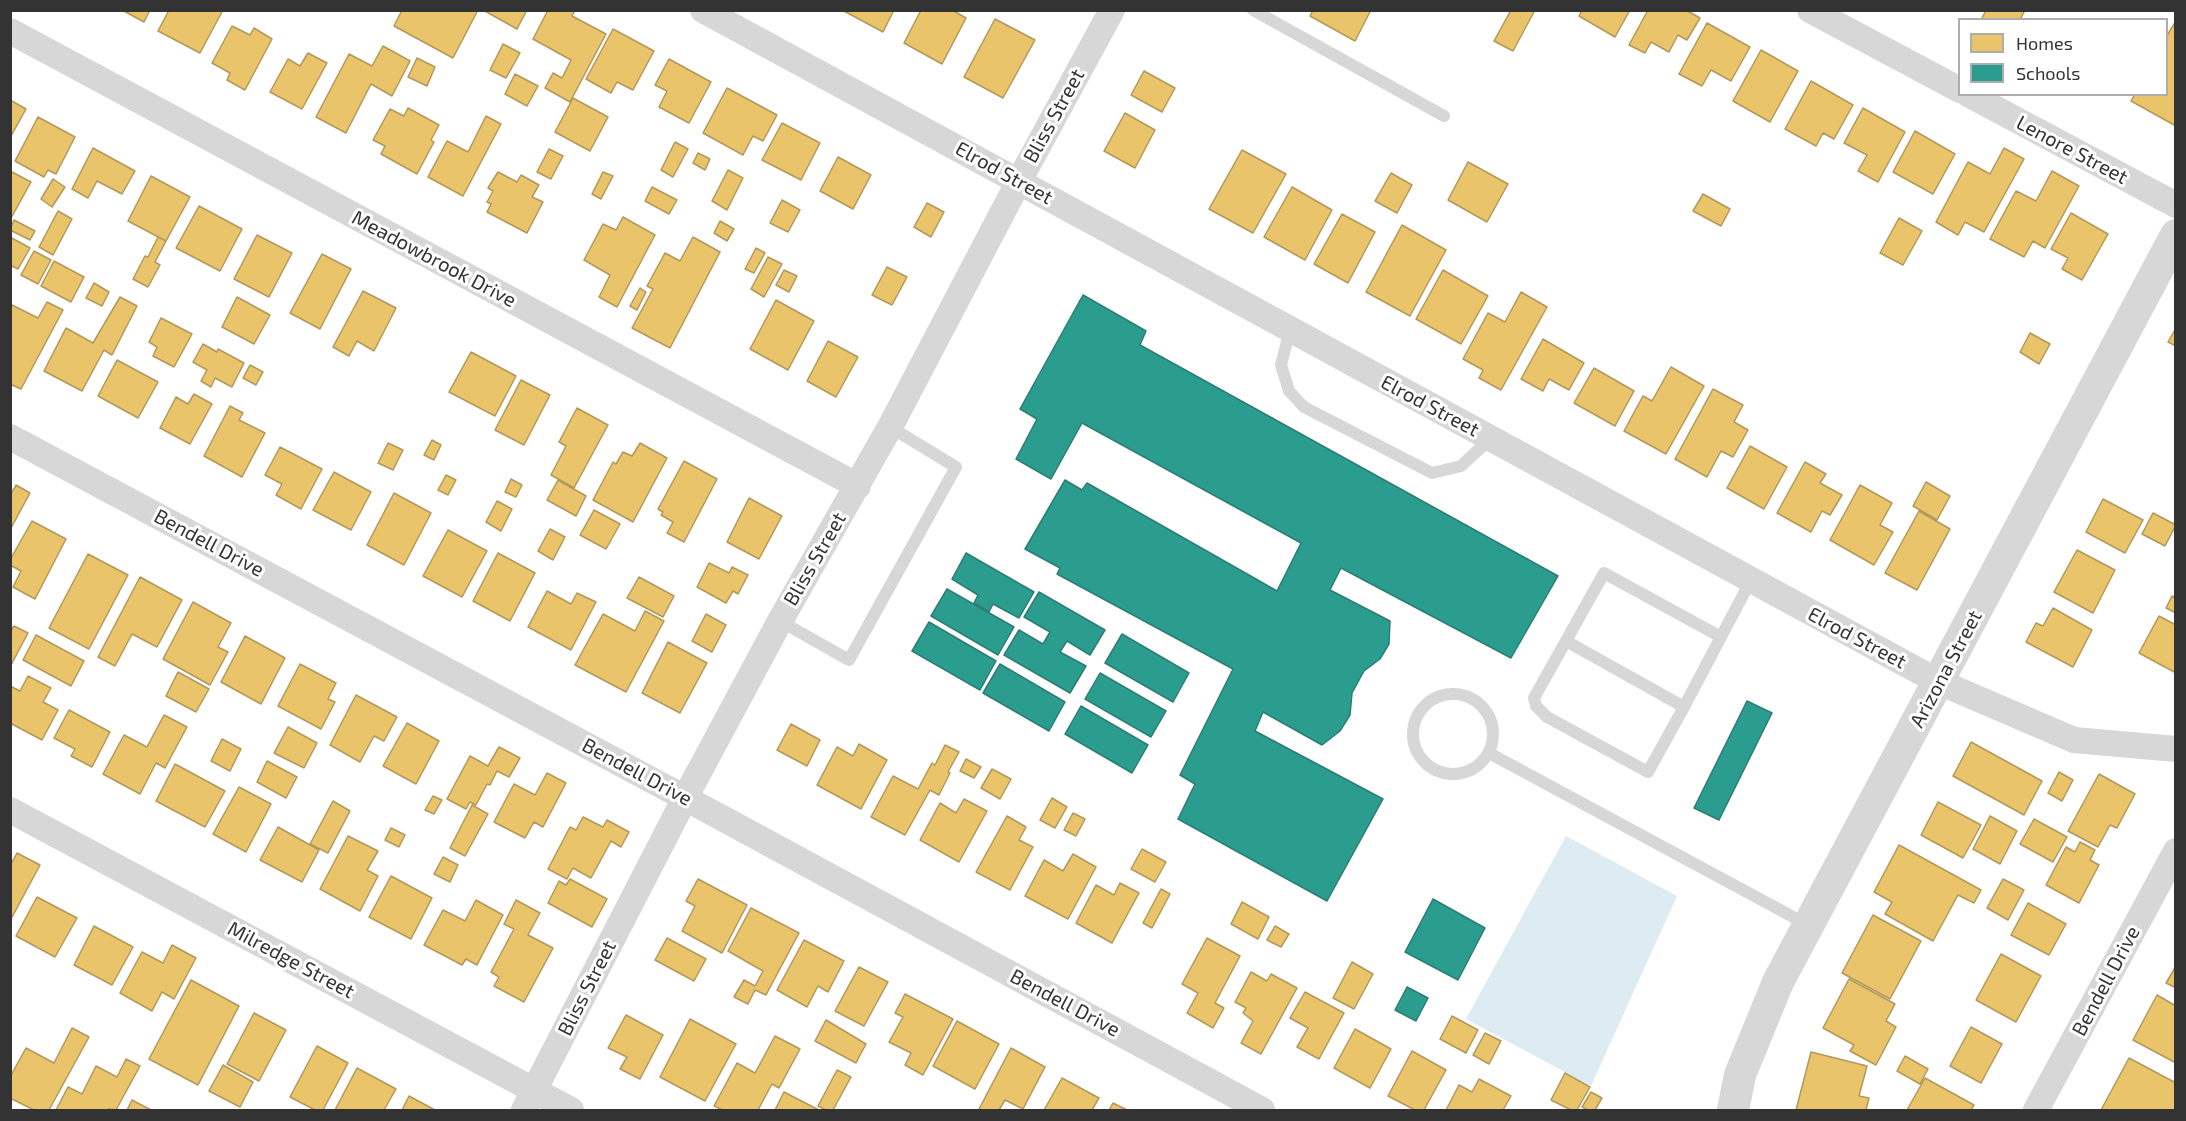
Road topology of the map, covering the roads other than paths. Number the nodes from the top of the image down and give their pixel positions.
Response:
1 (703, 10) edge
2 (1112, 10) edge
3 (1253, 10) edge
4 (1810, 10) edge
5 (10, 31) edge
6 (1958, 89) edge
7 (1972, 96) edge
8 (1444, 117) dead end
9 (1019, 181) junction
10 (2175, 205) edge
11 (2175, 235) edge
12 (1290, 330) junction
13 (890, 427) junction
14 (10, 437) edge
15 (1490, 439) junction
16 (858, 486) junction
17 (1751, 580) junction
18 (780, 621) junction
19 (1721, 637) junction
20 (1566, 641) junction
21 (1939, 682) junction
22 (1684, 707) junction
23 (2175, 749) edge
24 (1489, 753) junction
25 (685, 798) junction
26 (10, 810) edge
27 (2175, 851) edge
28 (1808, 925) junction
29 (529, 1101) edge
30 (571, 1110) edge
31 (1262, 1110) edge
32 (1733, 1110) edge
33 (2036, 1110) edge

1 - 9 street, Elrod Street
2 - 9 street, Bliss Street
3 - 8 lane
4 - 6 street
5 - 16 street, Meadowbrook Drive
7 - 10 street, Lenore Street
9 - 12 street, Elrod Street
9 - 13 street, Bliss Street
11 - 21 street, Arizona Street
12 - 15 street, Elrod Street
12 - 15 lane
13 - 16 street, Bliss Street
13 - 18 lane
14 - 25 street, Bendell Drive
15 - 17 street, Elrod Street
16 - 18 street, Bliss Street
17 - 19 lane
17 - 21 street, Elrod Street
18 - 25 street, Bliss Street
19 - 20 lane
19 - 22 lane
20 - 22 lane
20 - 22 lane
21 - 23 street, Elrod Street
21 - 28 street, Arizona Street
24 - 24 lane
24 - 28 lane
25 - 29 street, Bliss Street
25 - 31 street, Bendell Drive
26 - 29 street, Milredge Street
27 - 33 street, Bendell Drive
28 - 32 street, Arizona Street
29 - 30 street, Milredge Street

